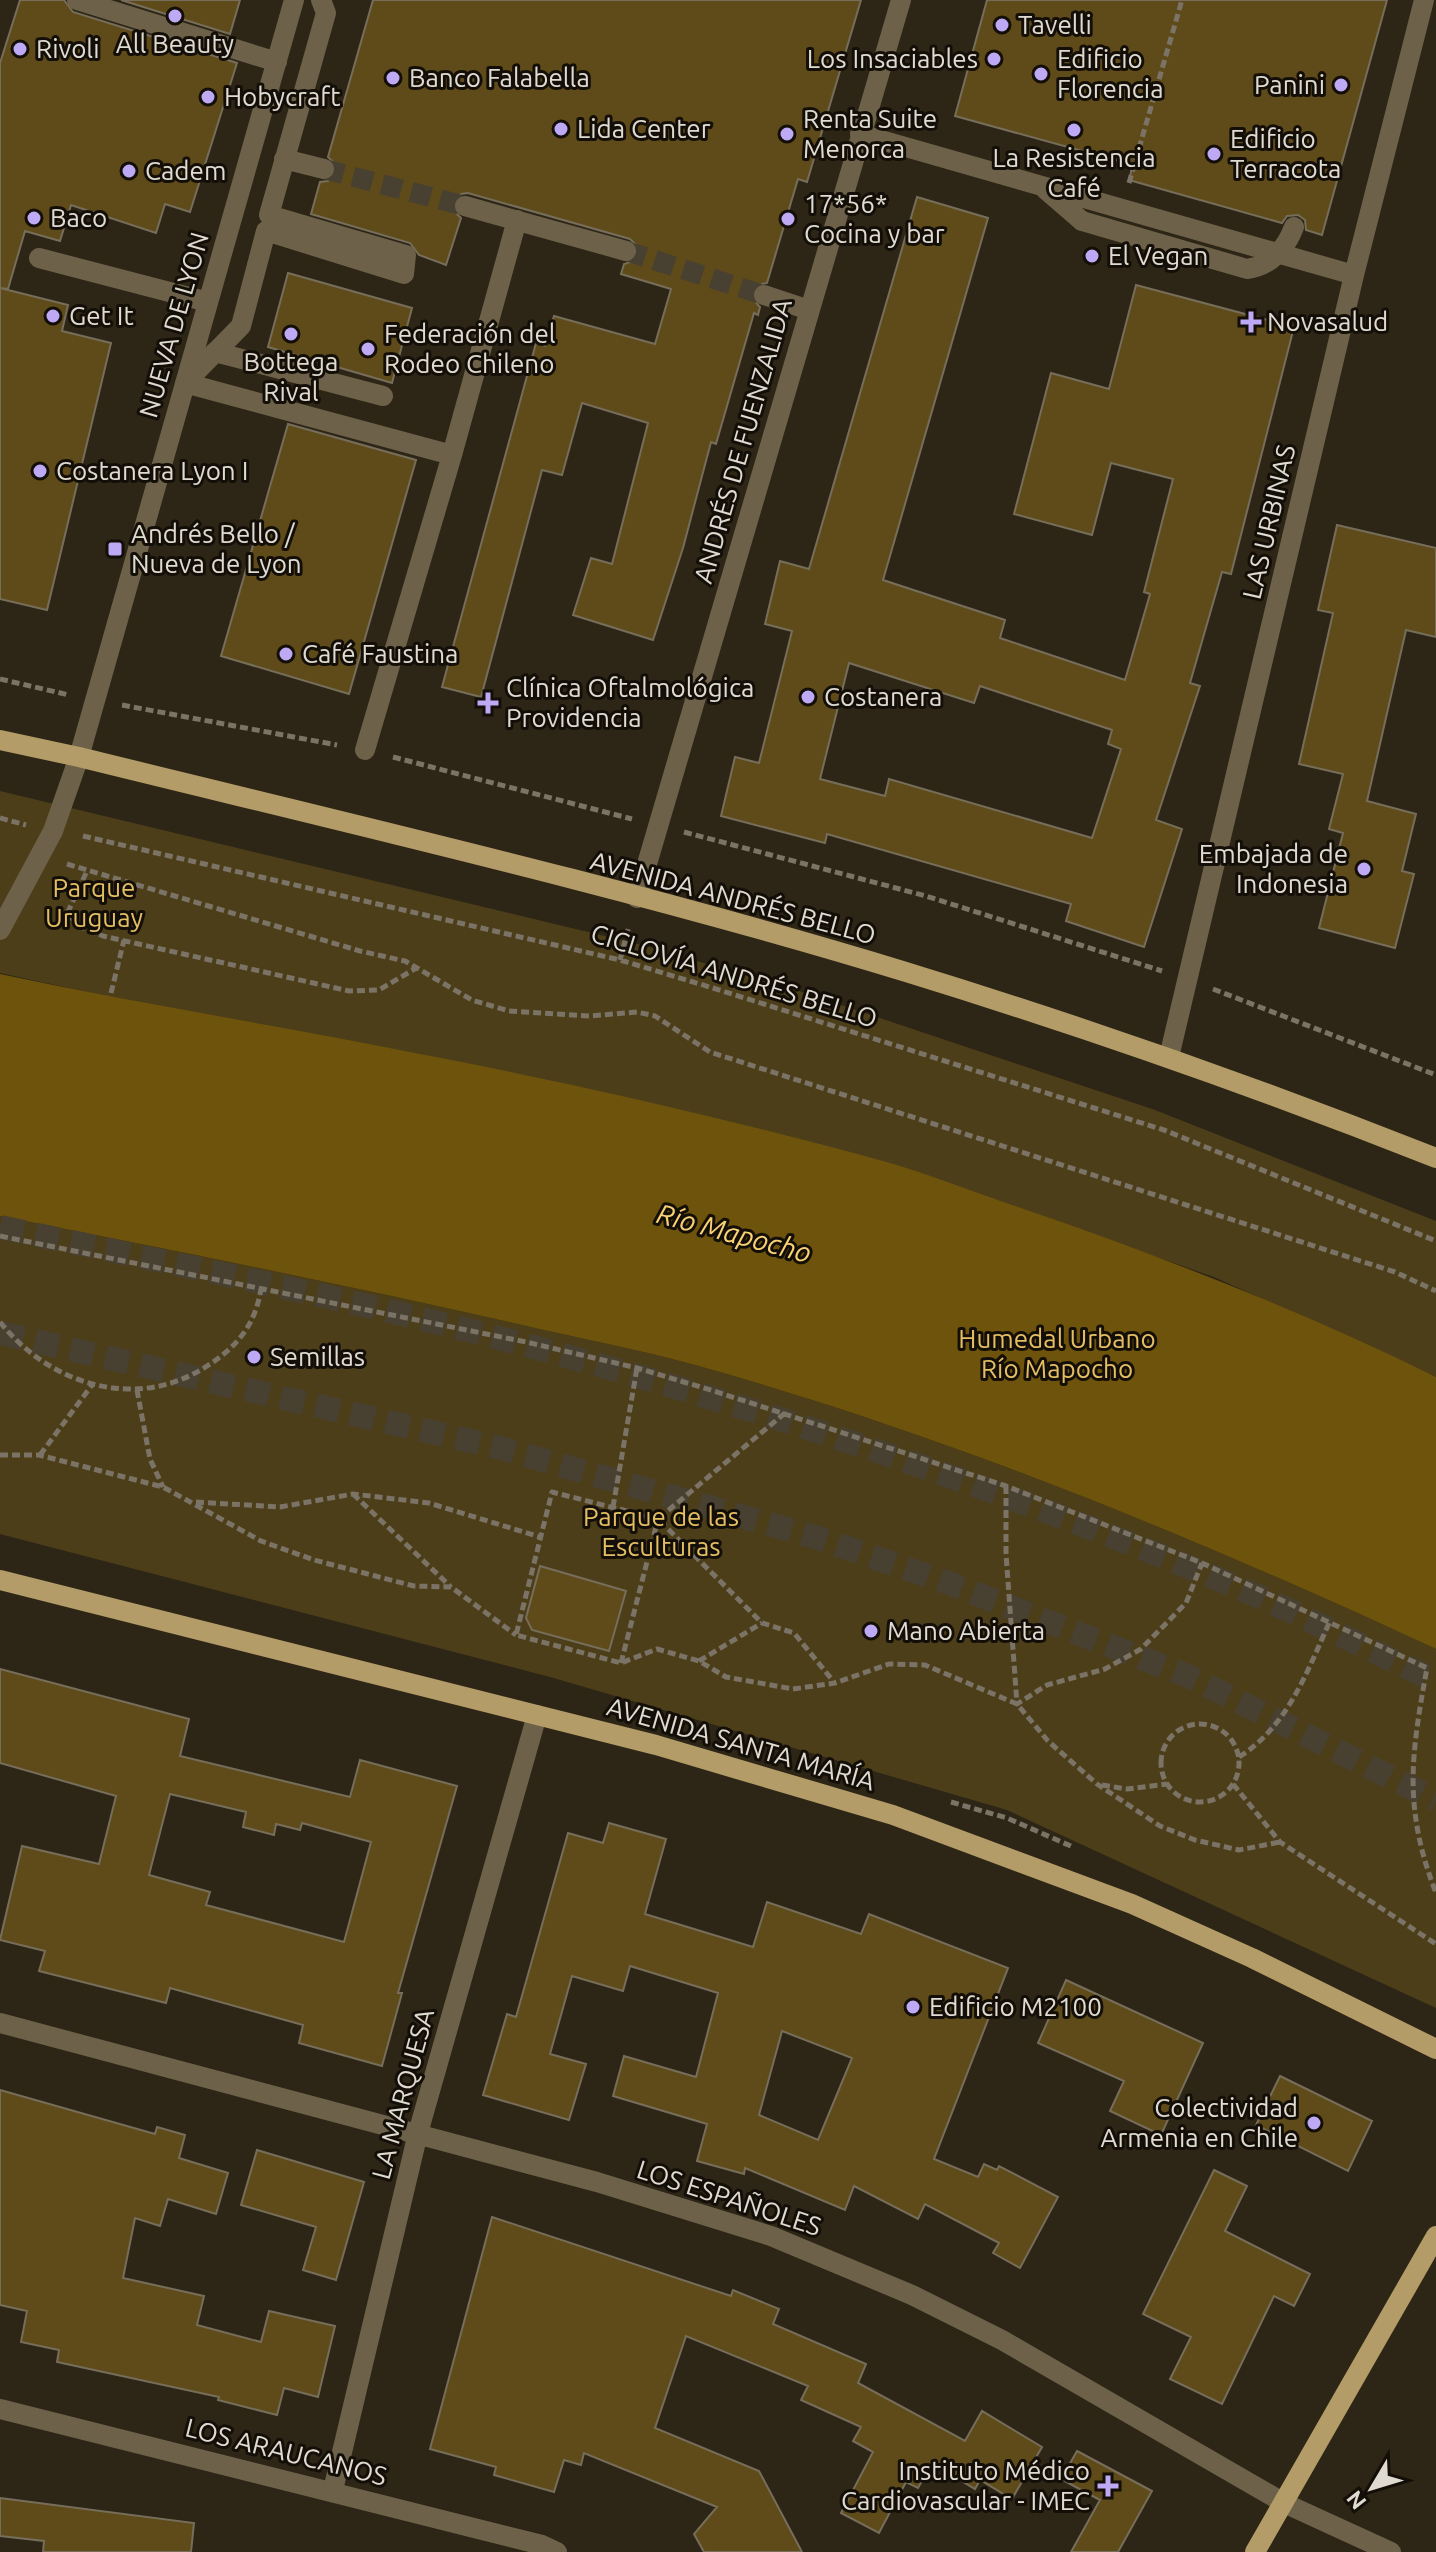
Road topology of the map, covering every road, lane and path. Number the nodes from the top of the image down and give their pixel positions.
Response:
1 (77, 0) edge
2 (294, 0) edge
3 (321, 0) edge
4 (901, 0) edge
5 (1182, 0) edge
6 (1424, 0) edge
7 (277, 62) junction
8 (860, 134) junction
9 (284, 159) junction
10 (324, 169) tunnel mouth
11 (1038, 184) junction
12 (465, 206) tunnel mouth
13 (1121, 208) junction
14 (517, 220) junction
15 (1294, 227) dead end
16 (626, 251) tunnel mouth
17 (39, 258) dead end
18 (1354, 275) junction
19 (764, 295) tunnel mouth
20 (208, 302) junction
21 (809, 310) junction
22 (215, 352) junction
23 (185, 383) junction
24 (383, 396) dead end
25 (452, 455) junction
26 (0, 679) edge
27 (95, 701) junction
28 (0, 740) edge
29 (365, 750) junction
30 (79, 757) junction
31 (0, 818) edge
32 (659, 826) junction
33 (53, 831) junction
34 (42, 853) junction
35 (86, 873) junction
36 (637, 898) junction
37 (0, 930) edge
38 (124, 940) junction
39 (418, 967) junction
40 (1188, 980) junction
41 (111, 993) dead end
42 (1169, 1057) junction
43 (1436, 1075) edge
44 (1436, 1158) edge
45 (0, 1236) edge
46 (1436, 1241) edge
47 (261, 1289) junction
48 (1436, 1291) edge
49 (0, 1322) edge
50 (637, 1368) junction
51 (92, 1385) junction
52 (137, 1390) junction
53 (785, 1412) junction
54 (0, 1455) edge
55 (39, 1455) junction
56 (1006, 1486) junction
57 (163, 1487) junction
58 (353, 1494) junction
59 (192, 1502) junction
60 (613, 1507) junction
61 (658, 1519) junction
62 (540, 1537) junction
63 (1202, 1563) junction
64 (0, 1580) edge
65 (451, 1587) junction
66 (1330, 1621) junction
67 (762, 1623) junction
68 (516, 1635) junction
69 (699, 1661) junction
70 (621, 1663) junction
71 (835, 1683) junction
72 (1017, 1704) junction
73 (537, 1715) junction
74 (1238, 1758) junction
75 (1097, 1784) junction
76 (1168, 1784) junction
77 (1233, 1784) junction
78 (1280, 1842) junction
79 (1436, 1893) edge
80 (1436, 1944) edge
81 (0, 2023) edge
82 (1436, 2049) edge
83 (418, 2133) junction
84 (1436, 2236) edge
85 (0, 2409) edge
86 (333, 2490) junction
87 (1284, 2503) junction
88 (557, 2552) edge
89 (1255, 2552) edge
90 (1391, 2552) edge

1 - 7 street
2 - 7 street, NUEVA DE LYON
3 - 9 street
4 - 8 street, ANDRÉS DE FUENZALIDA
5 - 13 path
6 - 18 street, LAS URBINAS
7 - 20 street, NUEVA DE LYON
8 - 11 street
8 - 21 street, ANDRÉS DE FUENZALIDA
9 - 10 street
9 - 22 street
11 - 13 street
11 - 15 street, bridge
12 - 14 street
13 - 18 street
14 - 16 street
14 - 25 street
17 - 20 street
18 - 40 street, LAS URBINAS
19 - 21 street
20 - 23 street, NUEVA DE LYON
21 - 32 street, ANDRÉS DE FUENZALIDA
22 - 23 street
22 - 24 street
23 - 25 street
23 - 27 street, NUEVA DE LYON
25 - 29 street
26 - 27 path
27 - 29 path
27 - 30 street, NUEVA DE LYON
28 - 30 main road, AVENIDA ANDRÉS BELLO
29 - 32 path
30 - 33 street, NUEVA DE LYON
30 - 36 main road, AVENIDA ANDRÉS BELLO
31 - 33 path, CICLOVÍA ANDRÉS BELLO
32 - 36 street, ANDRÉS DE FUENZALIDA
32 - 40 path
33 - 34 street, NUEVA DE LYON
33 - 46 path, CICLOVÍA ANDRÉS BELLO
34 - 35 path
34 - 37 street, NUEVA DE LYON
35 - 38 path
35 - 39 path
36 - 42 main road, AVENIDA ANDRÉS BELLO
38 - 39 path
38 - 41 path
39 - 48 path
40 - 42 street, LAS URBINAS
40 - 43 path
42 - 44 main road, AVENIDA ANDRÉS BELLO
45 - 47 path
47 - 50 path
47 - 52 path
49 - 51 path
50 - 53 path
50 - 60 path
51 - 52 path
51 - 55 path
52 - 57 path
53 - 56 path
53 - 61 path
54 - 55 path
55 - 57 path
56 - 63 path
56 - 72 path
57 - 59 path
58 - 59 path
58 - 62 path
58 - 65 path
59 - 65 path
60 - 61 path
60 - 62 path
61 - 67 path
61 - 70 path
62 - 68 path
63 - 66 path
63 - 72 path
64 - 73 main road, AVENIDA SANTA MARÍA
65 - 68 path
66 - 74 path
66 - 79 path
67 - 69 path
67 - 71 path
68 - 70 path
69 - 70 path
69 - 71 path
71 - 72 path
72 - 75 path
73 - 82 main road, AVENIDA SANTA MARÍA
73 - 83 street, LA MARQUESA
74 - 76 path
74 - 77 path
75 - 76 path
75 - 78 path
76 - 77 path
77 - 78 path
78 - 80 path
81 - 83 street, LOS ESPAÑOLES
83 - 86 street, LA MARQUESA
83 - 87 street, LOS ESPAÑOLES
84 - 87 main road
85 - 86 street, LOS ARAUCANOS
86 - 88 street, LOS ARAUCANOS
87 - 89 main road
87 - 90 street, LOS ESPAÑOLES

